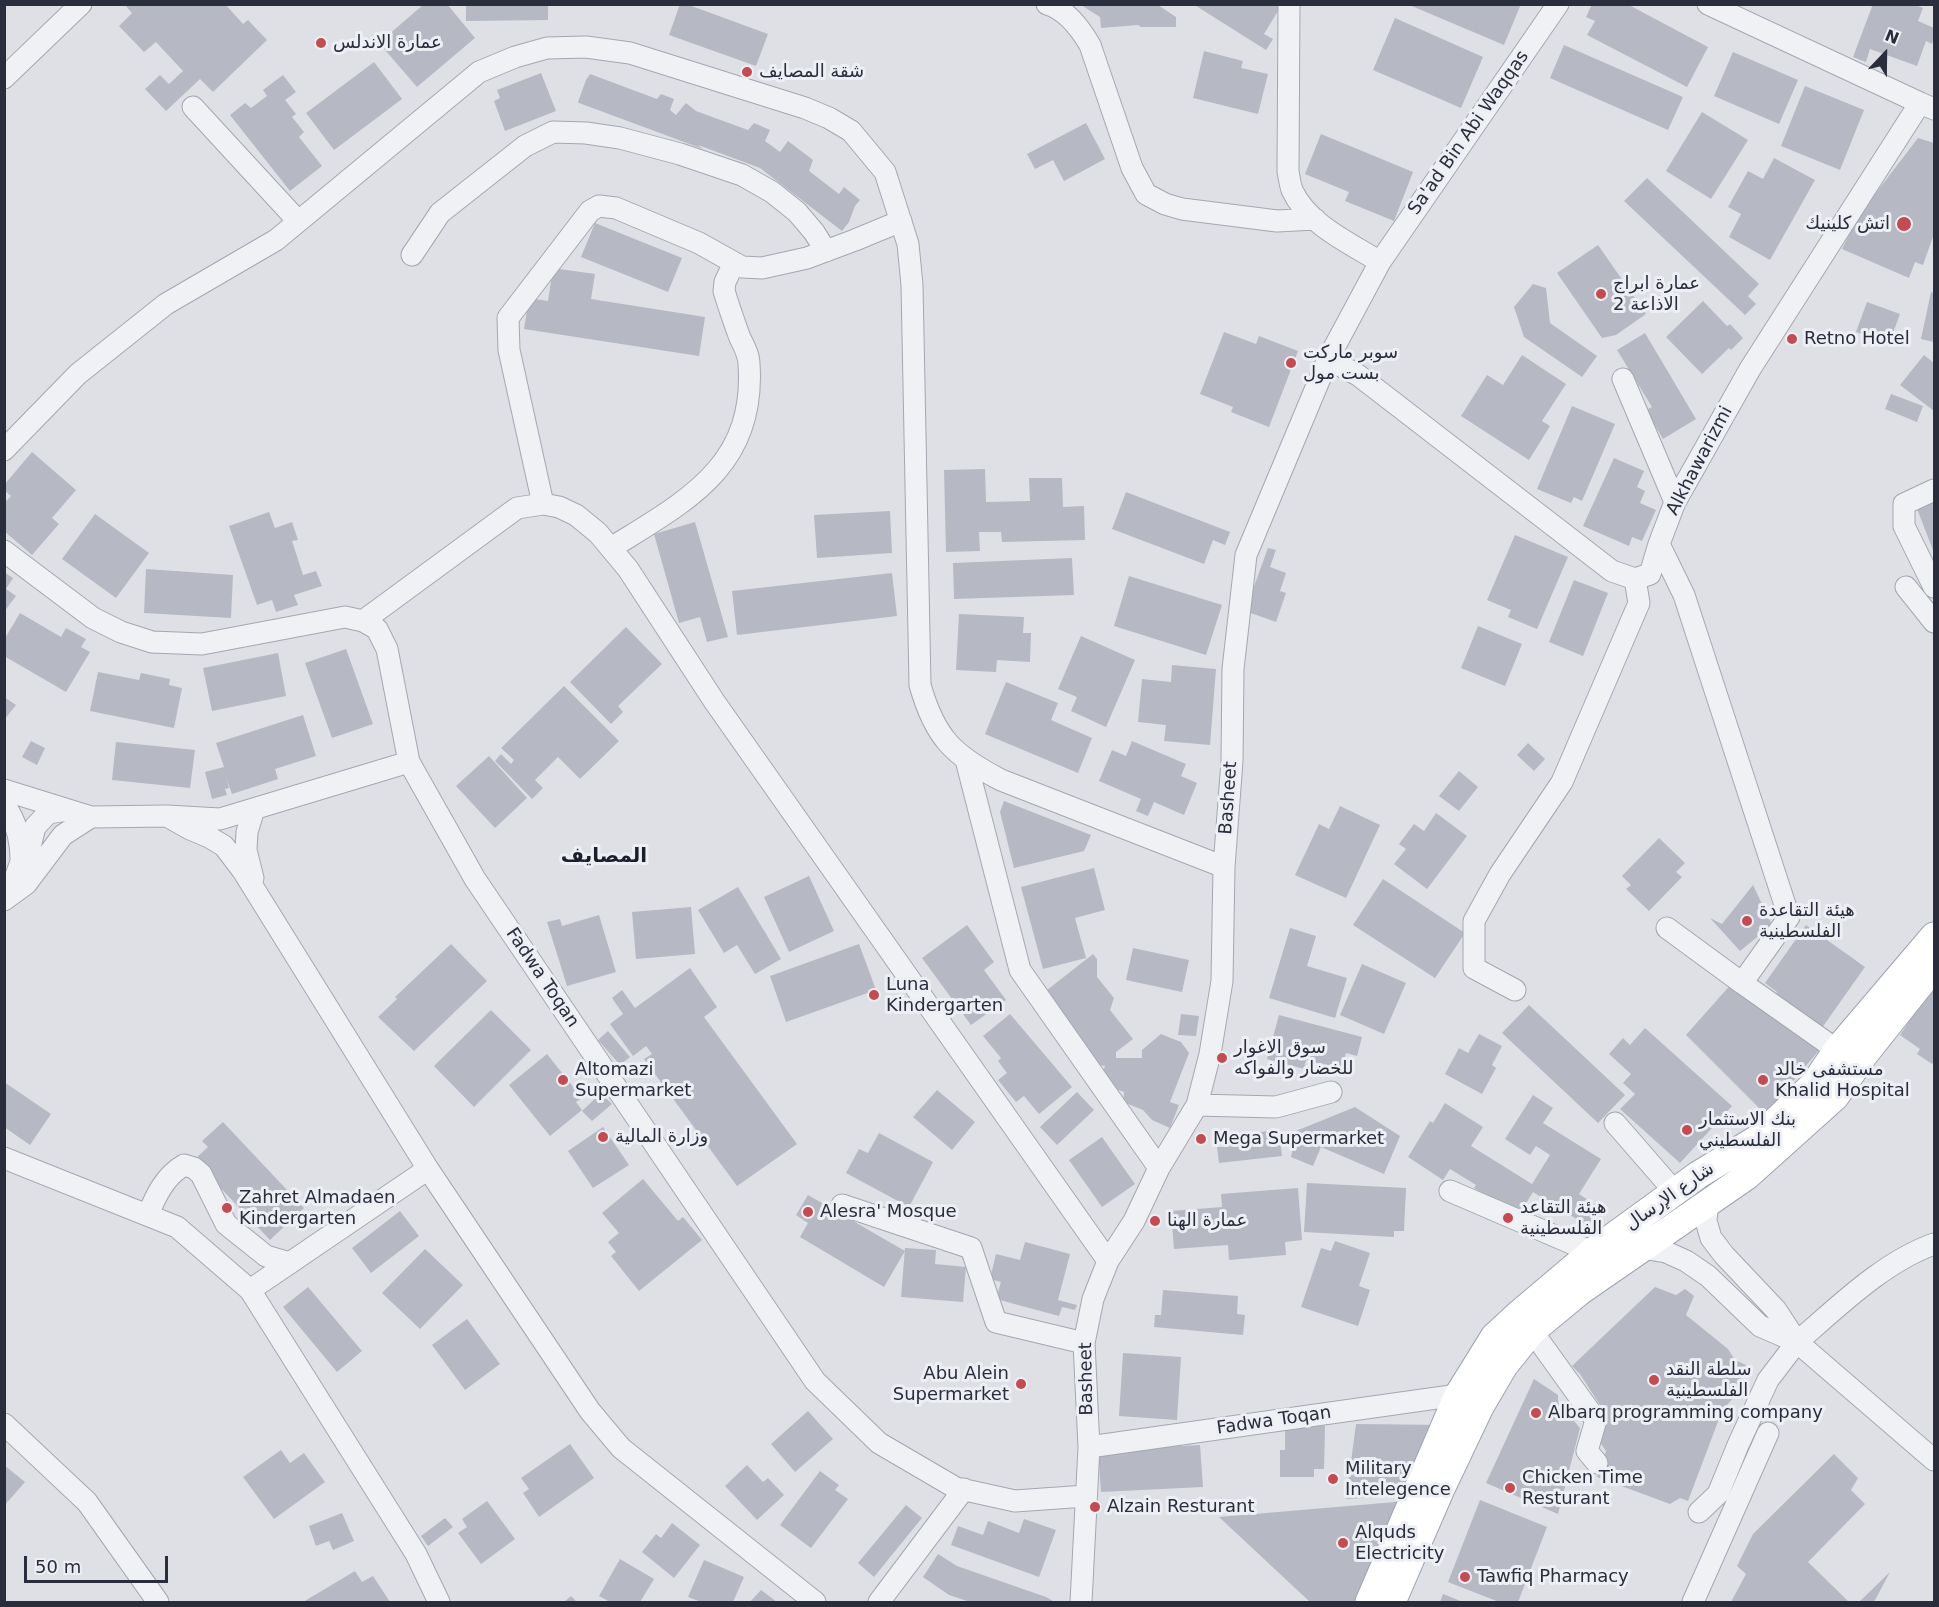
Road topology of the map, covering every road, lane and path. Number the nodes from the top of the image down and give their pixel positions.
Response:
1 (81, 4) edge
2 (1047, 4) edge
3 (1289, 4) edge
4 (1558, 4) edge
5 (1708, 4) edge
6 (4, 78) edge
7 (1927, 106) edge
8 (193, 107) dead end
9 (1315, 219) junction
10 (298, 221) junction
11 (901, 221) junction
12 (826, 251) junction
13 (412, 255) dead end
14 (734, 262) junction
15 (1380, 262) junction
16 (1328, 359) junction
17 (1623, 379) dead end
18 (4, 450) edge
19 (1935, 490) edge
20 (1675, 502) junction
21 (543, 504) junction
22 (1659, 544) junction
23 (610, 548) junction
24 (4, 551) edge
25 (1635, 579) junction
26 (1906, 587) dead end
27 (1935, 587) edge
28 (363, 621) junction
29 (1935, 622) edge
30 (966, 760) junction
31 (409, 762) junction
32 (4, 790) edge
33 (4, 804) edge
34 (254, 809) junction
35 (68, 810) junction
36 (167, 816) junction
37 (91, 817) junction
38 (21, 862) junction
39 (1224, 867) junction
40 (254, 891) junction
41 (6, 899) edge
42 (1667, 928) dead end
43 (1935, 936) edge
44 (1935, 967) edge
45 (1742, 983) junction
46 (1515, 990) dead end
47 (1837, 1050) junction
48 (1331, 1092) dead end
49 (1197, 1105) junction
50 (1615, 1123) dead end
51 (4, 1158) edge
52 (1159, 1168) junction
53 (428, 1169) junction
54 (1450, 1191) dead end
55 (1675, 1192) junction
56 (1708, 1202) junction
57 (842, 1205) dead end
58 (148, 1215) junction
59 (1935, 1244) edge
60 (1642, 1248) junction
61 (1592, 1252) junction
62 (1108, 1261) junction
63 (290, 1263) junction
64 (250, 1290) junction
65 (1532, 1331) junction
66 (1797, 1342) junction
67 (1084, 1344) junction
68 (1458, 1395) junction
69 (4, 1424) edge
70 (1768, 1433) dead end
71 (1089, 1447) junction
72 (1935, 1460) edge
73 (1597, 1462) dead end
74 (964, 1489) junction
75 (1086, 1496) junction
76 (1699, 1512) dead end
77 (158, 1602) edge
78 (439, 1602) edge
79 (815, 1602) edge
80 (879, 1602) edge
81 (1081, 1602) edge
82 (1369, 1602) edge
83 (1392, 1602) edge
84 (1693, 1602) edge

1 - 6 street
2 - 9 street
3 - 9 street
4 - 15 street, Sa'ad Bin Abi Waqqas
5 - 7 street
7 - 20 street, Alkhawarizmi
8 - 10 street
9 - 15 street
10 - 11 street
10 - 18 street
11 - 12 street
11 - 30 street
12 - 13 street
12 - 14 street
14 - 21 street
14 - 23 street
15 - 16 street, Sa'ad Bin Abi Waqqas
16 - 25 street
16 - 39 street, Basheet
17 - 20 street
19 - 27 street
20 - 22 street, Alkhawarizmi
21 - 23 street
21 - 28 street
22 - 25 street, Alkhawarizmi
22 - 45 street
23 - 62 street
24 - 28 street
25 - 46 street
26 - 29 street
28 - 31 street, Fadwa Toqan
30 - 39 street
30 - 52 street
31 - 34 street
31 - 74 street, Fadwa Toqan
32 - 35 street
33 - 38 street
34 - 36 street
34 - 40 street
35 - 37 street
35 - 38 street
36 - 37 street
36 - 40 street
37 - 41 street
38 - 41 street
39 - 49 street, Basheet
40 - 53 street
42 - 45 street
43 - 47 main road, شارع الإرسال
44 - 56 main road, شارع الإرسال
45 - 47 street
47 - 55 main road, شارع الإرسال
48 - 49 street
49 - 52 street, Basheet
50 - 55 street
51 - 58 street
52 - 62 street, Basheet
53 - 63 street
53 - 79 street
54 - 61 street
55 - 61 main road, شارع الإرسال
56 - 60 main road, شارع الإرسال
56 - 66 street
57 - 67 street
58 - 63 street
58 - 64 street
59 - 66 street
60 - 65 main road, شارع الإرسال
60 - 66 street
61 - 68 main road, شارع الإرسال
62 - 67 street, Basheet
63 - 64 street
64 - 78 street
65 - 73 street
65 - 83 main road, شارع الإرسال
66 - 72 street
66 - 76 street
67 - 71 street, Basheet
68 - 71 street, Fadwa Toqan
68 - 82 main road, شارع الإرسال
69 - 77 street
70 - 84 street
71 - 75 street, Basheet
74 - 75 street, Fadwa Toqan
74 - 80 street
75 - 81 street, Basheet

